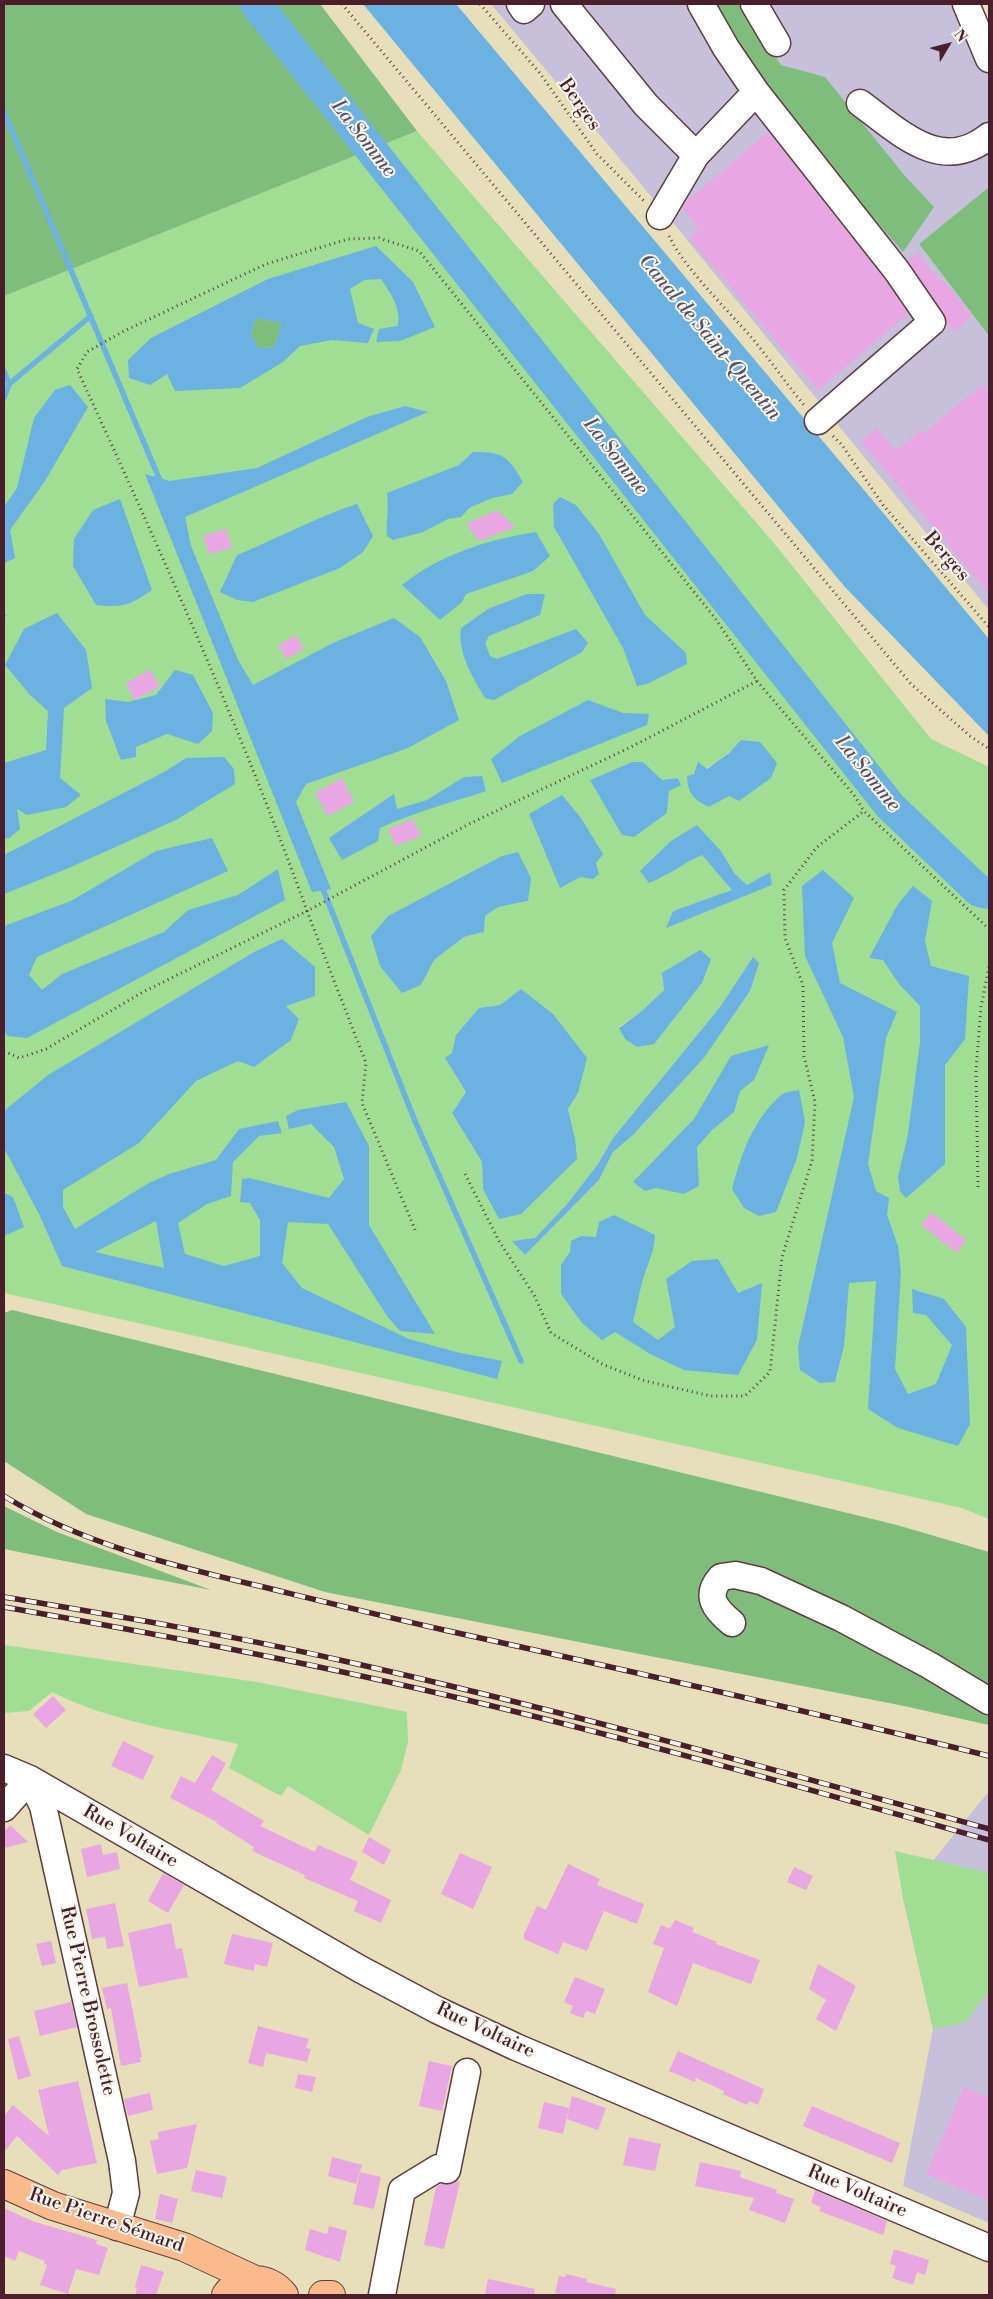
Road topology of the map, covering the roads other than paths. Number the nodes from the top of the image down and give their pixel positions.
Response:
1 (520, 4) edge
2 (531, 4) edge
3 (564, 4) edge
4 (701, 4) edge
5 (754, 4) edge
6 (966, 4) edge
7 (777, 43) dead end
8 (989, 59) edge
9 (756, 92) junction
10 (860, 103) dead end
11 (989, 136) edge
12 (696, 156) junction
13 (660, 216) road end
14 (818, 421) road end
15 (732, 1623) dead end
16 (989, 1701) edge
17 (4, 1768) edge
18 (30, 1779) junction
19 (4, 1808) edge
20 (467, 2072) dead end
21 (4, 2184) edge
22 (116, 2226) junction
23 (989, 2248) edge
24 (208, 2257) junction
25 (253, 2280) junction
26 (290, 2294) edge
27 (222, 2295) edge
28 (226, 2295) edge
29 (323, 2295) edge
30 (329, 2295) edge
31 (382, 2295) edge

1 - 2 street
3 - 12 street
4 - 9 street
5 - 7 street
6 - 8 street
9 - 12 street
9 - 14 street
10 - 11 street
12 - 13 street
15 - 16 street
17 - 18 street, Rue Voltaire
18 - 19 street
18 - 22 street, Rue Pierre Brossolette
18 - 23 street, Rue Voltaire
20 - 31 street
21 - 22 main road, Rue Pierre Sémard
22 - 24 main road, Rue Pierre Sémard
24 - 25 main road, Rue Pierre Sémard
24 - 27 main road, Rue Pierre Sémard
25 - 26 main road, Rue Pierre Sémard
25 - 28 main road
29 - 30 main road

